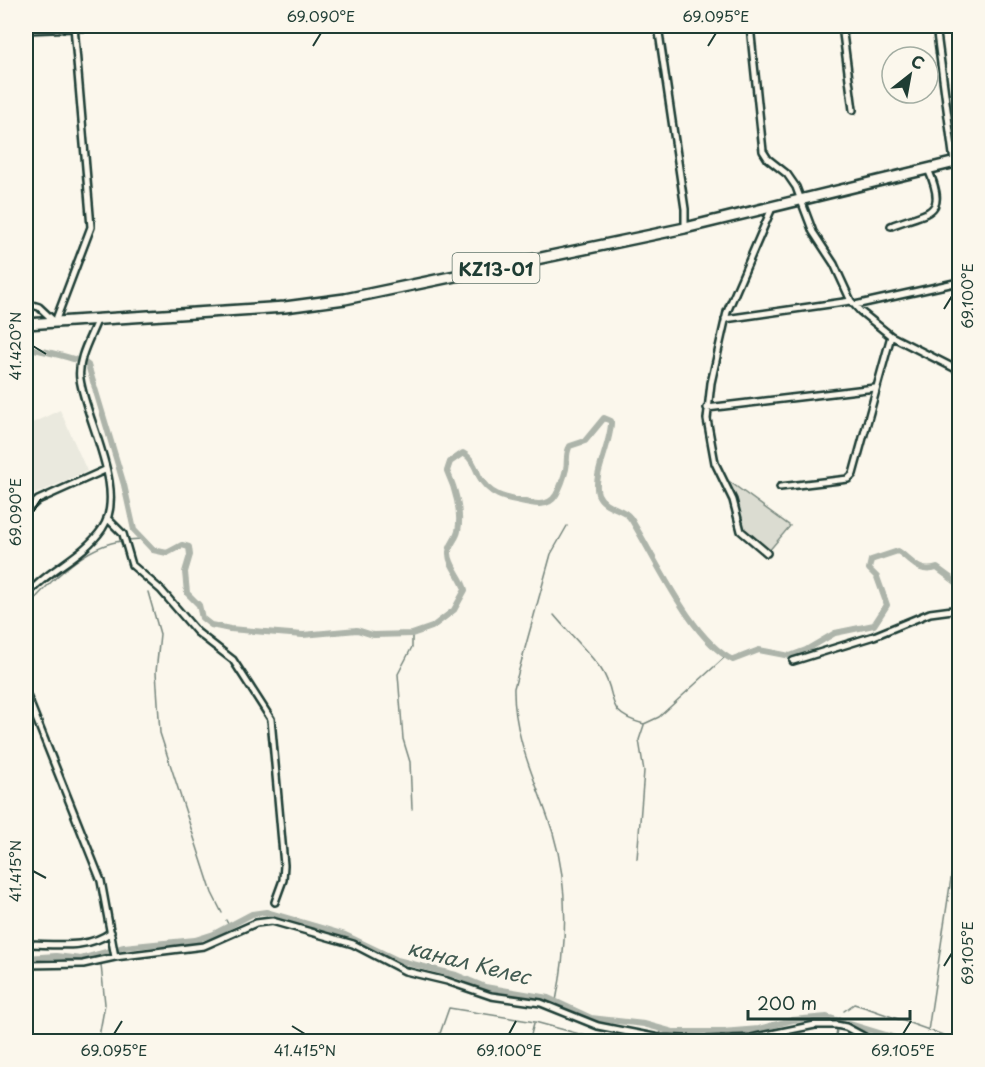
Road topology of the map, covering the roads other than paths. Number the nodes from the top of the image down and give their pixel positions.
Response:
1 (125, 26) edge
2 (658, 26) edge
3 (750, 26) edge
4 (842, 26) edge
5 (936, 26) edge
6 (75, 27) edge
7 (26, 30) edge
8 (853, 110) dead end
9 (957, 162) edge
10 (928, 169) junction
11 (802, 201) junction
12 (771, 208) junction
13 (891, 226) dead end
14 (686, 228) junction
15 (959, 282) edge
16 (26, 303) edge
17 (853, 303) junction
18 (98, 318) junction
19 (725, 319) junction
20 (55, 322) junction
21 (26, 324) edge
22 (891, 336) junction
23 (960, 371) edge
24 (875, 388) junction
25 (707, 408) junction
26 (105, 470) junction
27 (780, 487) dead end
28 (26, 511) edge
29 (107, 518) junction
30 (767, 553) dead end
31 (26, 596) edge
32 (960, 609) edge
33 (793, 662) dead end
34 (26, 693) edge
35 (275, 902) dead end
36 (111, 932) junction
37 (26, 944) edge
38 (115, 957) junction
39 (26, 965) edge
40 (874, 1041) edge

1 - 6 street
2 - 14 street
3 - 11 street
4 - 8 street
5 - 9 street
6 - 7 street
6 - 20 street
9 - 10 highway, KZ13-01
10 - 11 highway, KZ13-01
10 - 13 street
11 - 12 highway, KZ13-01
11 - 17 street
12 - 14 highway, KZ13-01
12 - 19 street
14 - 18 highway, KZ13-01
15 - 17 street
16 - 20 street
17 - 19 street
17 - 22 street
18 - 20 highway, KZ13-01
18 - 26 street
19 - 25 street
20 - 21 highway, KZ13-01
22 - 23 street
22 - 24 street
24 - 25 street
24 - 27 street
25 - 30 street
26 - 28 street
26 - 29 street
29 - 31 street
29 - 35 street
32 - 33 street
34 - 36 street
36 - 37 street
36 - 38 street
38 - 39 street
38 - 40 street

